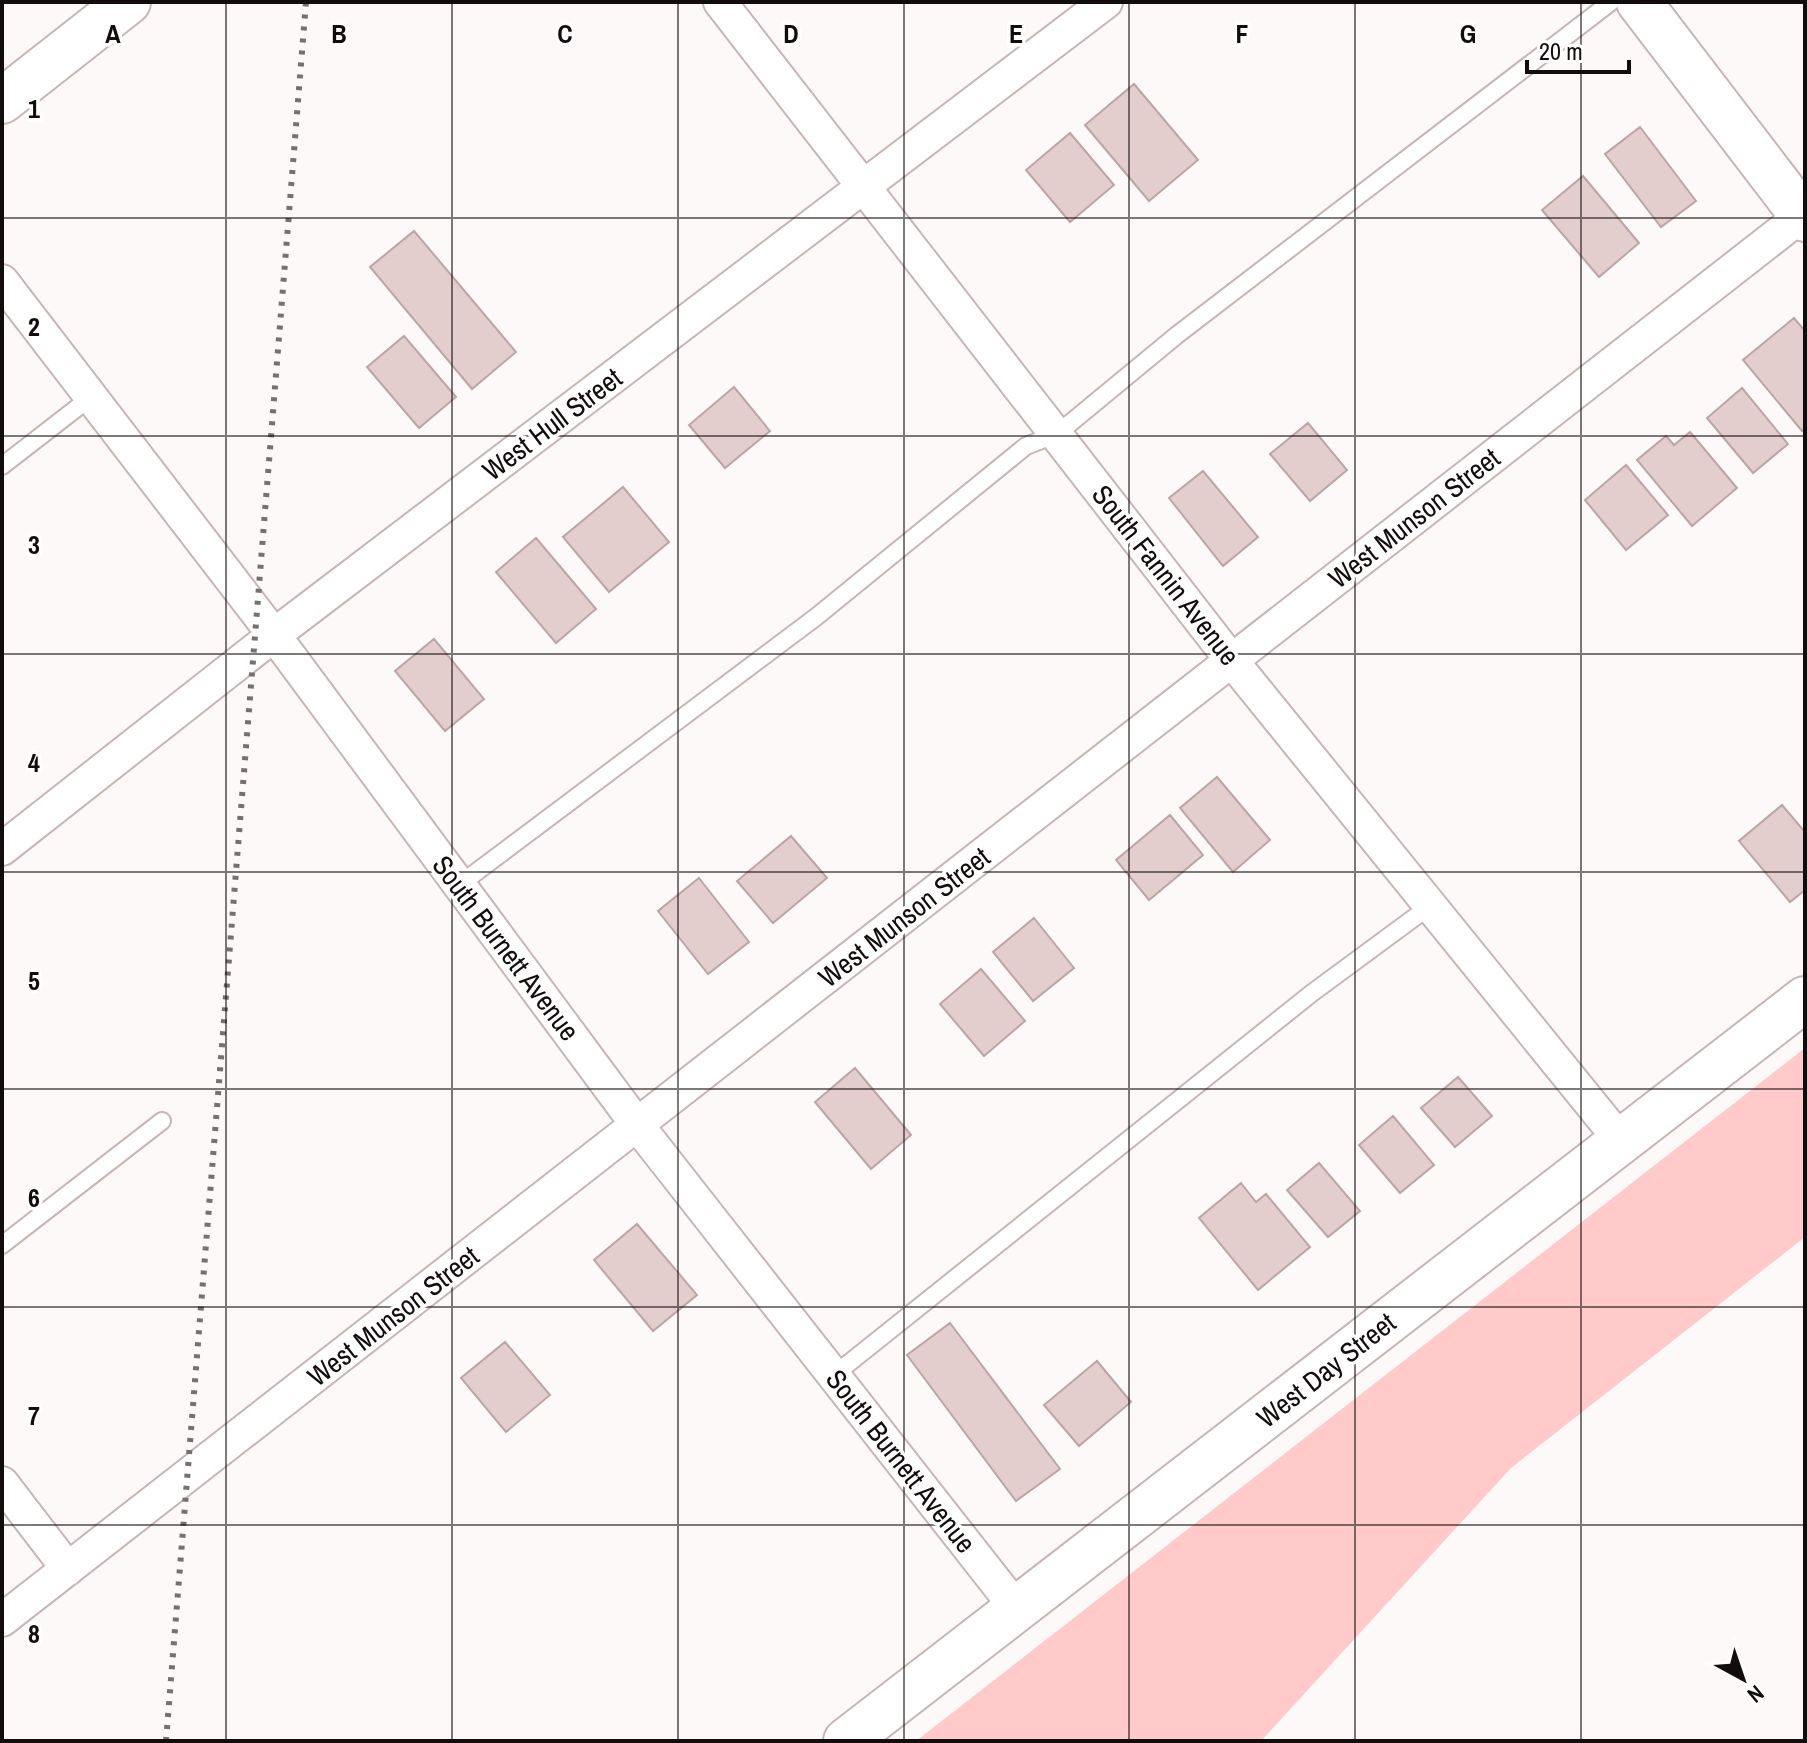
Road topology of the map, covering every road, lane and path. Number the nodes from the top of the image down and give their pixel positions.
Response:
1 (128, 2) edge
2 (720, 2) edge
3 (1106, 2) edge
4 (1611, 2) edge
5 (1639, 2) edge
6 (2, 101) edge
7 (865, 187) junction
8 (1804, 216) edge
9 (2, 281) edge
10 (91, 397) junction
11 (1057, 434) junction
12 (2, 466) edge
13 (274, 635) junction
14 (1232, 661) junction
15 (2, 849) edge
16 (459, 885) junction
17 (1430, 906) junction
18 (1805, 999) edge
19 (162, 1121) dead end
20 (638, 1126) junction
21 (1621, 1141) junction
22 (2, 1245) edge
23 (834, 1375) junction
24 (2, 1483) edge
25 (68, 1569) junction
26 (1017, 1609) junction
27 (2, 1620) edge
28 (846, 1741) edge

1 - 6 street
2 - 7 street, South Fannin Avenue
3 - 7 street, West Hull Street
4 - 11 lane
5 - 8 street
7 - 11 street, South Fannin Avenue
7 - 13 street, West Hull Street
8 - 14 street, West Munson Street
9 - 10 street, South Burnett Avenue
10 - 12 lane
10 - 13 street, South Burnett Avenue
11 - 14 street, South Fannin Avenue
11 - 16 lane
13 - 15 street, West Hull Street
13 - 16 street, South Burnett Avenue
14 - 17 street, South Fannin Avenue
14 - 20 street, West Munson Street
16 - 20 street, South Burnett Avenue
17 - 21 street, South Fannin Avenue
17 - 23 lane
18 - 21 street, West Day Street
19 - 22 lane
20 - 23 street, South Burnett Avenue
20 - 25 street, West Munson Street
21 - 26 street, West Day Street
23 - 26 street, South Burnett Avenue
24 - 25 street
25 - 27 street, West Munson Street
26 - 28 street, West Day Street

